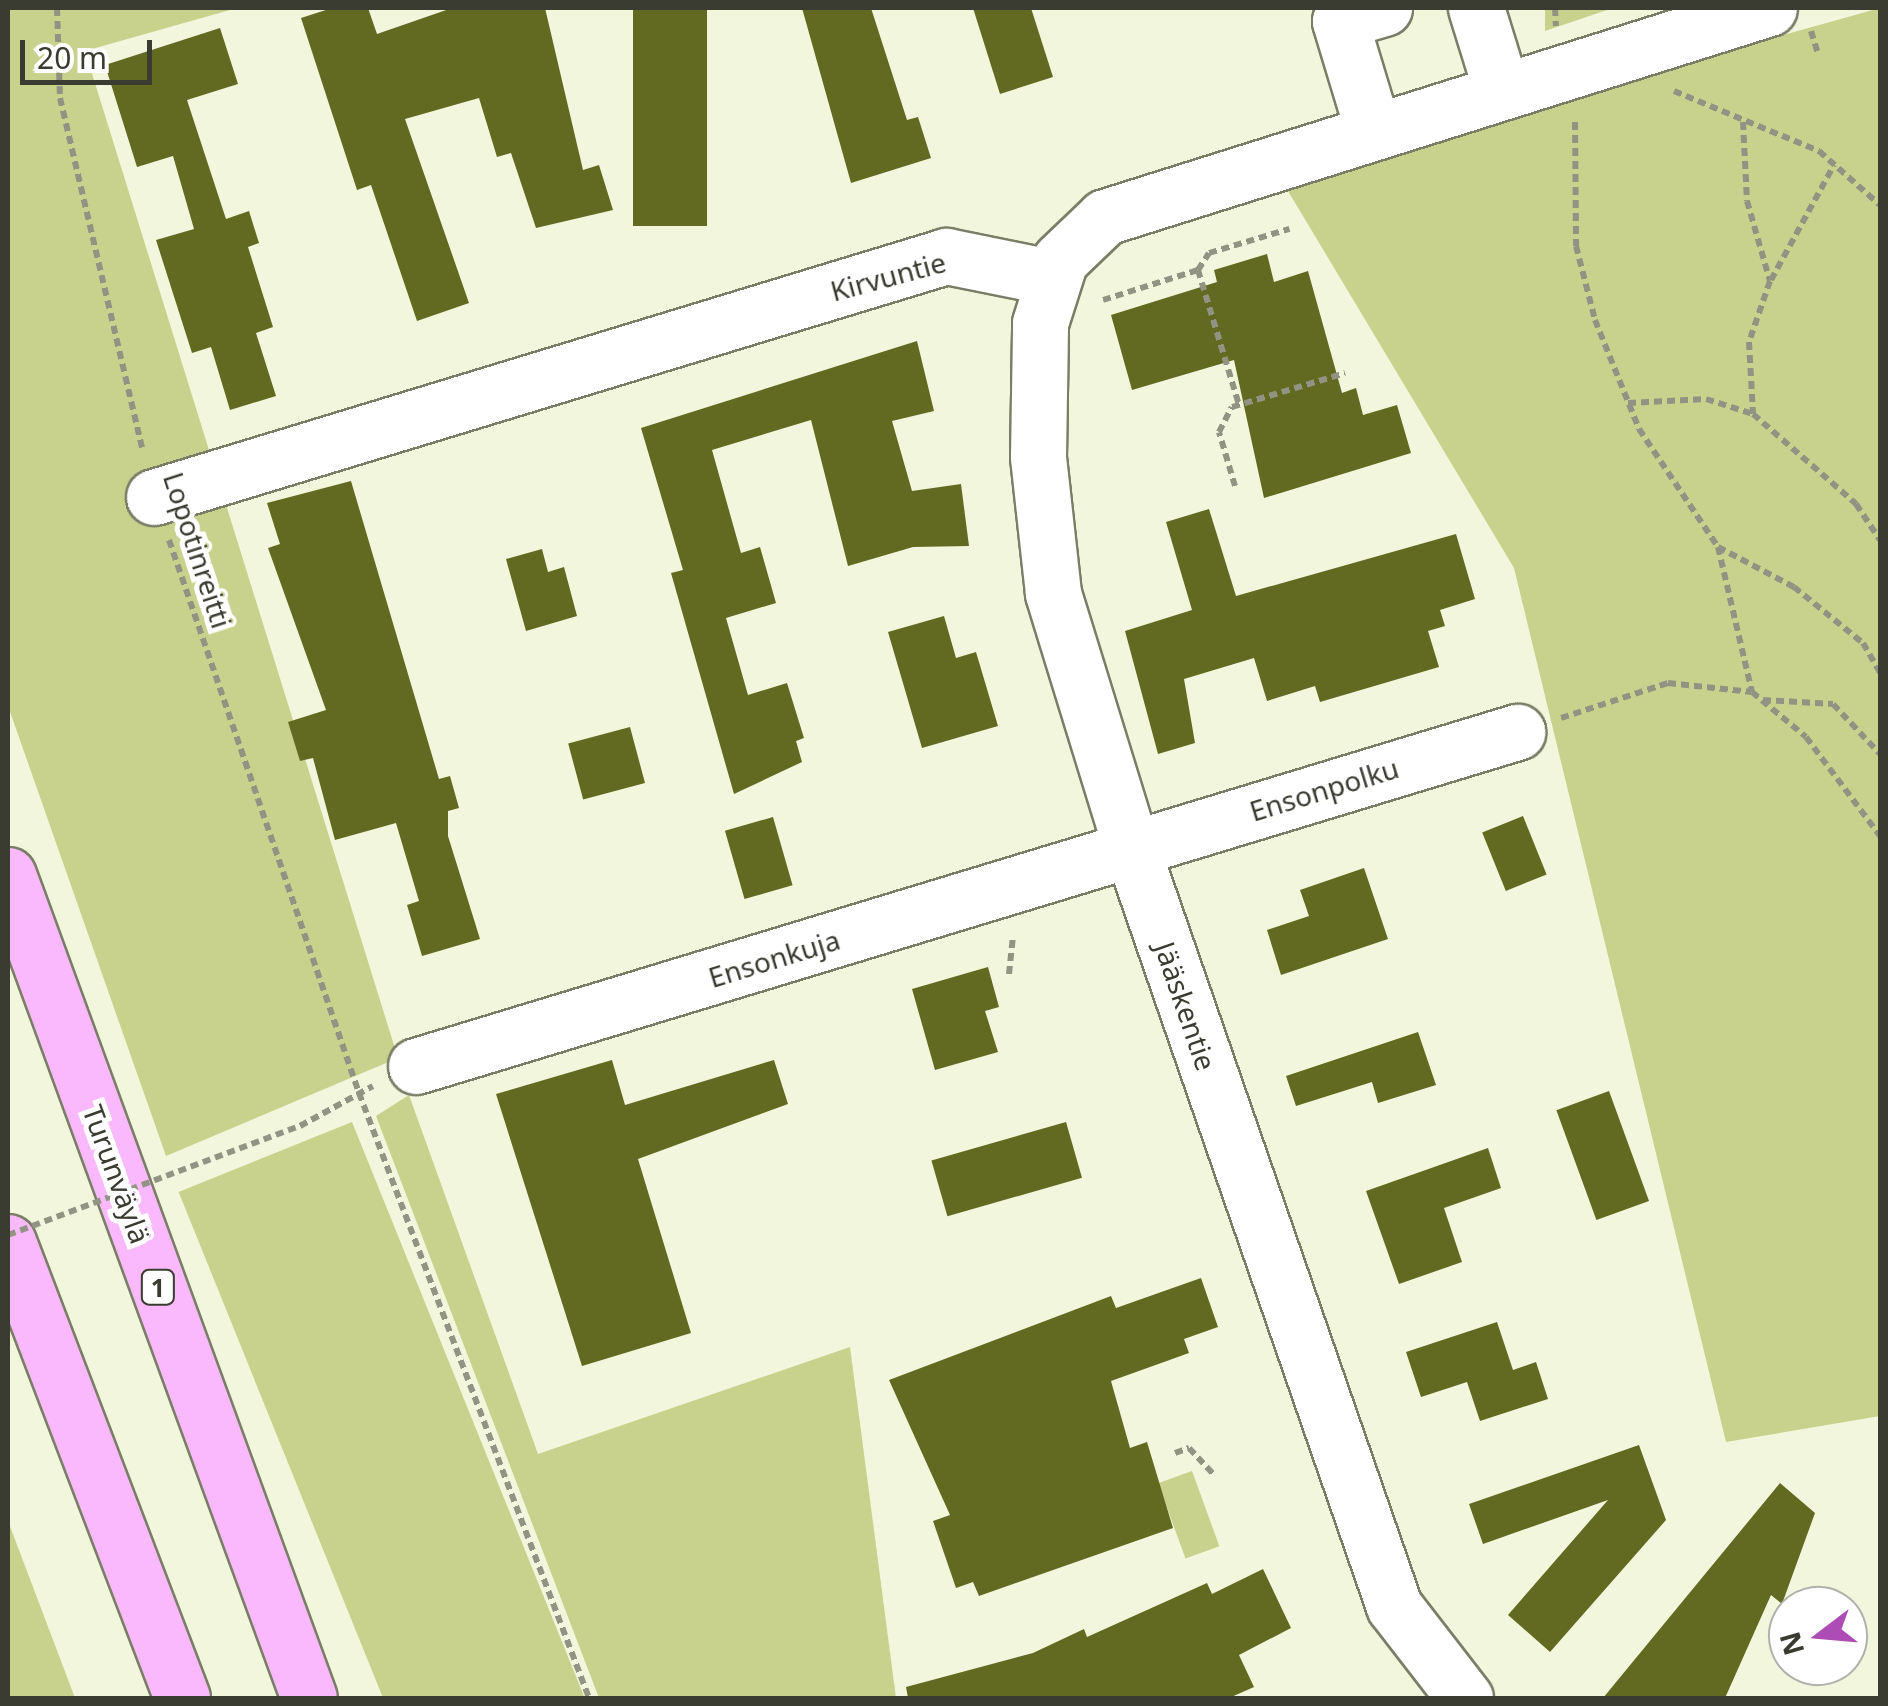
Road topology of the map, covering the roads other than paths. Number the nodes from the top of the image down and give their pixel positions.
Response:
1 (1384, 8) edge
2 (1476, 8) edge
3 (1769, 8) edge
4 (1500, 89) junction
5 (1372, 127) junction
6 (1050, 277) junction
7 (154, 497) road end
8 (1517, 732) road end
9 (1131, 847) junction
10 (8, 876) edge
11 (416, 1066) dead end
12 (8, 1238) edge
13 (182, 1698) edge
14 (309, 1698) edge
15 (1464, 1698) edge

1 - 5 street
2 - 4 street
3 - 4 street
4 - 5 street
5 - 6 street
6 - 7 street, Kirvuntie
6 - 9 street, Jääskentie
8 - 9 street, Ensonpolku
9 - 11 street, Ensonkuja
9 - 15 street, Jääskentie
10 - 14 highway, Turunväylä / 1
12 - 13 highway

